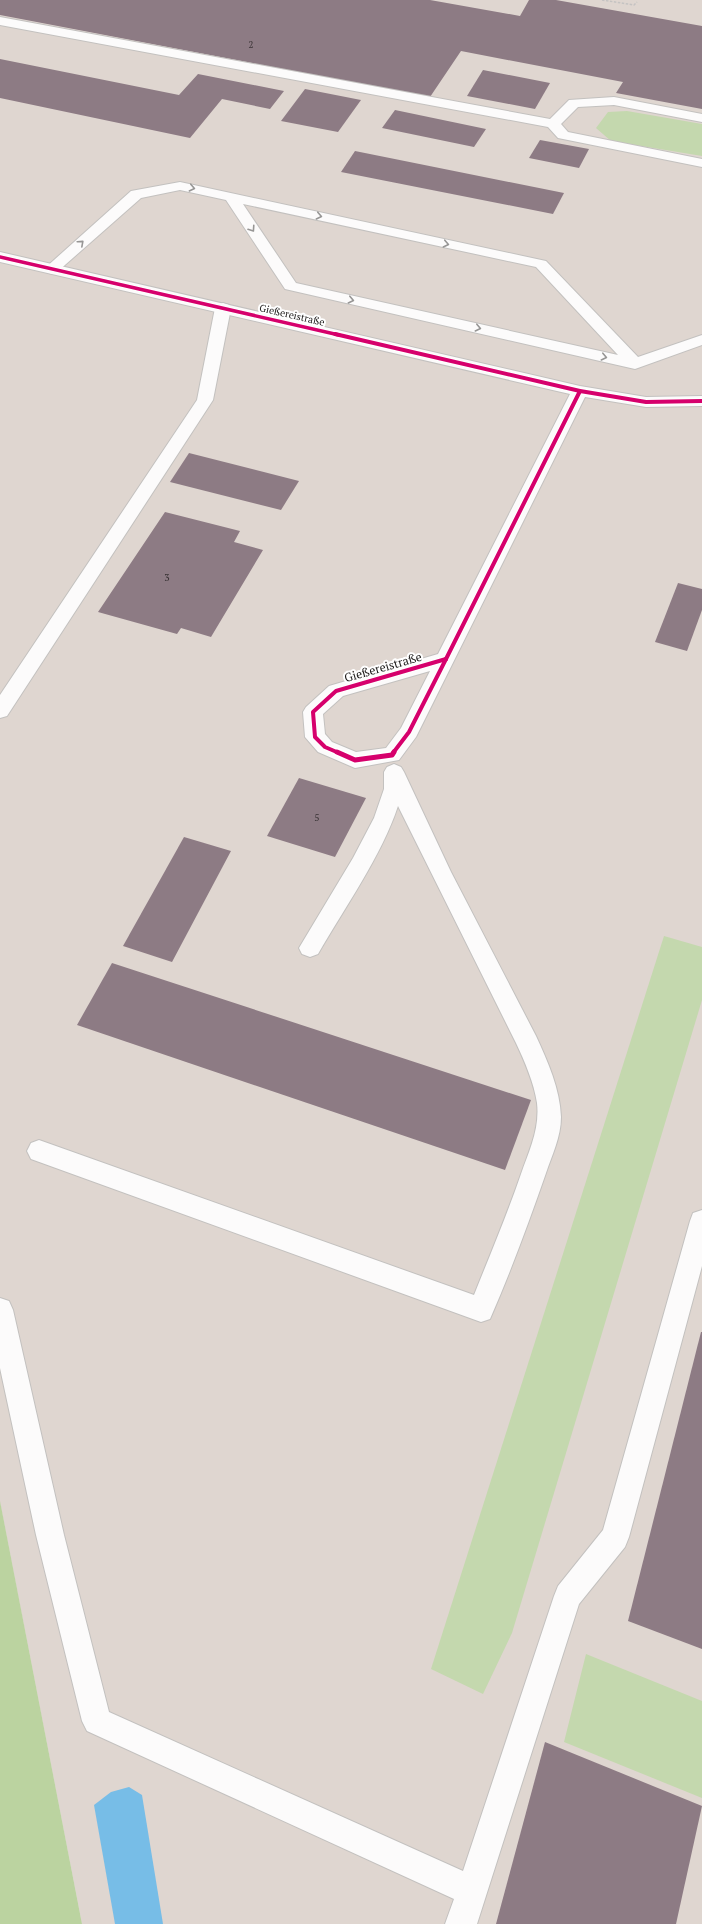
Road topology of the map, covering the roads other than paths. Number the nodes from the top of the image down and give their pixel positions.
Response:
1 (0, 21) edge
2 (702, 118) edge
3 (553, 124) junction
4 (702, 163) edge
5 (231, 197) junction
6 (0, 257) edge
7 (52, 269) junction
8 (223, 308) junction
9 (702, 340) edge
10 (635, 364) junction
11 (580, 391) junction
12 (702, 401) edge
13 (446, 659) junction
14 (0, 711) edge
15 (393, 765) junction
16 (310, 948) dead end
17 (39, 1151) dead end
18 (702, 1221) edge
19 (0, 1310) edge
20 (472, 1891) junction
21 (461, 1924) edge

1 - 3 street
2 - 3 street
3 - 4 street
7 -> 5 street
5 -> 10 street
5 -> 10 street
6 - 7 street, Gießereistraße
7 - 8 street, Gießereistraße
8 - 11 street, Gießereistraße
8 - 14 street
9 - 10 street
11 - 12 street, Gießereistraße
11 - 13 street
13 - 15 street
13 - 15 street, Gießereistraße
15 - 16 street
15 - 17 street
18 - 20 street
19 - 20 street
20 - 21 street

